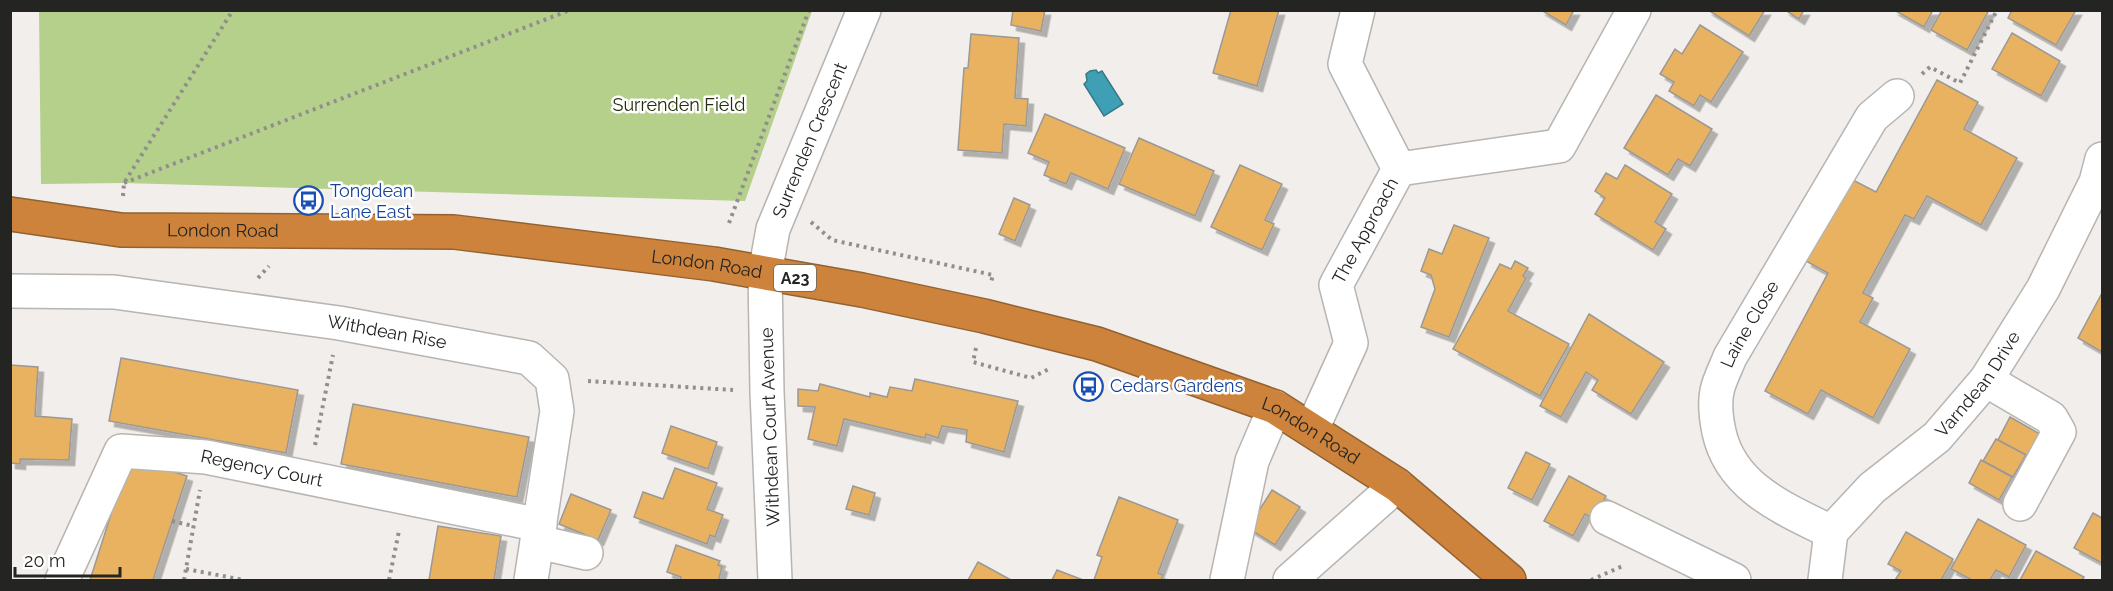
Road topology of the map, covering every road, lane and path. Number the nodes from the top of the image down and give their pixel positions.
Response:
1 (233, 10) edge
2 (570, 10) edge
3 (810, 10) edge
4 (864, 10) edge
5 (1358, 10) edge
6 (1634, 10) edge
7 (1997, 10) edge
8 (1897, 96) joint
9 (1399, 169) junction
10 (2100, 175) edge
11 (124, 183) junction
12 (10, 214) edge
13 (729, 223) dead end
14 (121, 230) junction
15 (303, 231) junction
16 (832, 240) dead end
17 (765, 273) junction
18 (993, 275) dead end
19 (10, 291) edge
20 (229, 307) junction
21 (339, 323) junction
22 (973, 362) dead end
23 (1031, 378) dead end
24 (552, 379) junction
25 (1986, 380) junction
26 (767, 392) junction
27 (1275, 407) junction
28 (1312, 429) junction
29 (206, 457) junction
30 (309, 478) junction
31 (1397, 485) junction
32 (405, 499) junction
33 (2020, 504) dead end
34 (1607, 518) dead end
35 (172, 521) dead end
36 (193, 526) junction
37 (1831, 532) junction
38 (539, 534) junction
39 (586, 553) dead end
40 (186, 569) junction
41 (62, 580) edge
42 (184, 580) edge
43 (236, 580) edge
44 (244, 580) edge
45 (389, 580) edge
46 (531, 580) edge
47 (776, 580) edge
48 (1227, 580) edge
49 (1290, 580) edge
50 (1509, 580) edge
51 (1734, 580) edge
52 (1825, 580) edge

1 - 11 path
2 - 11 path
3 - 13 path
4 - 17 street, Surrenden Crescent
5 - 9 street
6 - 9 street
7 - 8 path
8 - 37 street, Laine Close
9 - 28 street, The Approach
10 - 25 street, Varndean Drive
11 - 14 path
12 - 14 highway, London Road / A23
14 - 15 highway, London Road / A23
15 - 17 highway, London Road / A23
15 - 20 path
16 - 18 path
17 - 26 street, Withdean Court Avenue
17 - 27 highway, London Road / A23
19 - 20 street, Withdean Rise
20 - 21 street, Withdean Rise
21 - 24 street, Withdean Rise
21 - 30 path
22 - 23 path
24 - 26 path
24 - 38 street
25 - 33 street
25 - 37 street, Varndean Drive
26 - 47 street, Withdean Court Avenue
27 - 28 highway, London Road / A23
27 - 48 street
28 - 31 highway, London Road / A23
29 - 30 street, Regency Court
29 - 36 path
29 - 41 street, Regency Court
30 - 32 street, Regency Court
31 - 49 street
31 - 50 highway, London Road / A23
32 - 38 street, Regency Court
32 - 45 path
34 - 51 street
35 - 36 path
36 - 40 path
37 - 52 street
38 - 39 street, Regency Court
38 - 46 street
40 - 42 path
40 - 43 path
43 - 44 path

